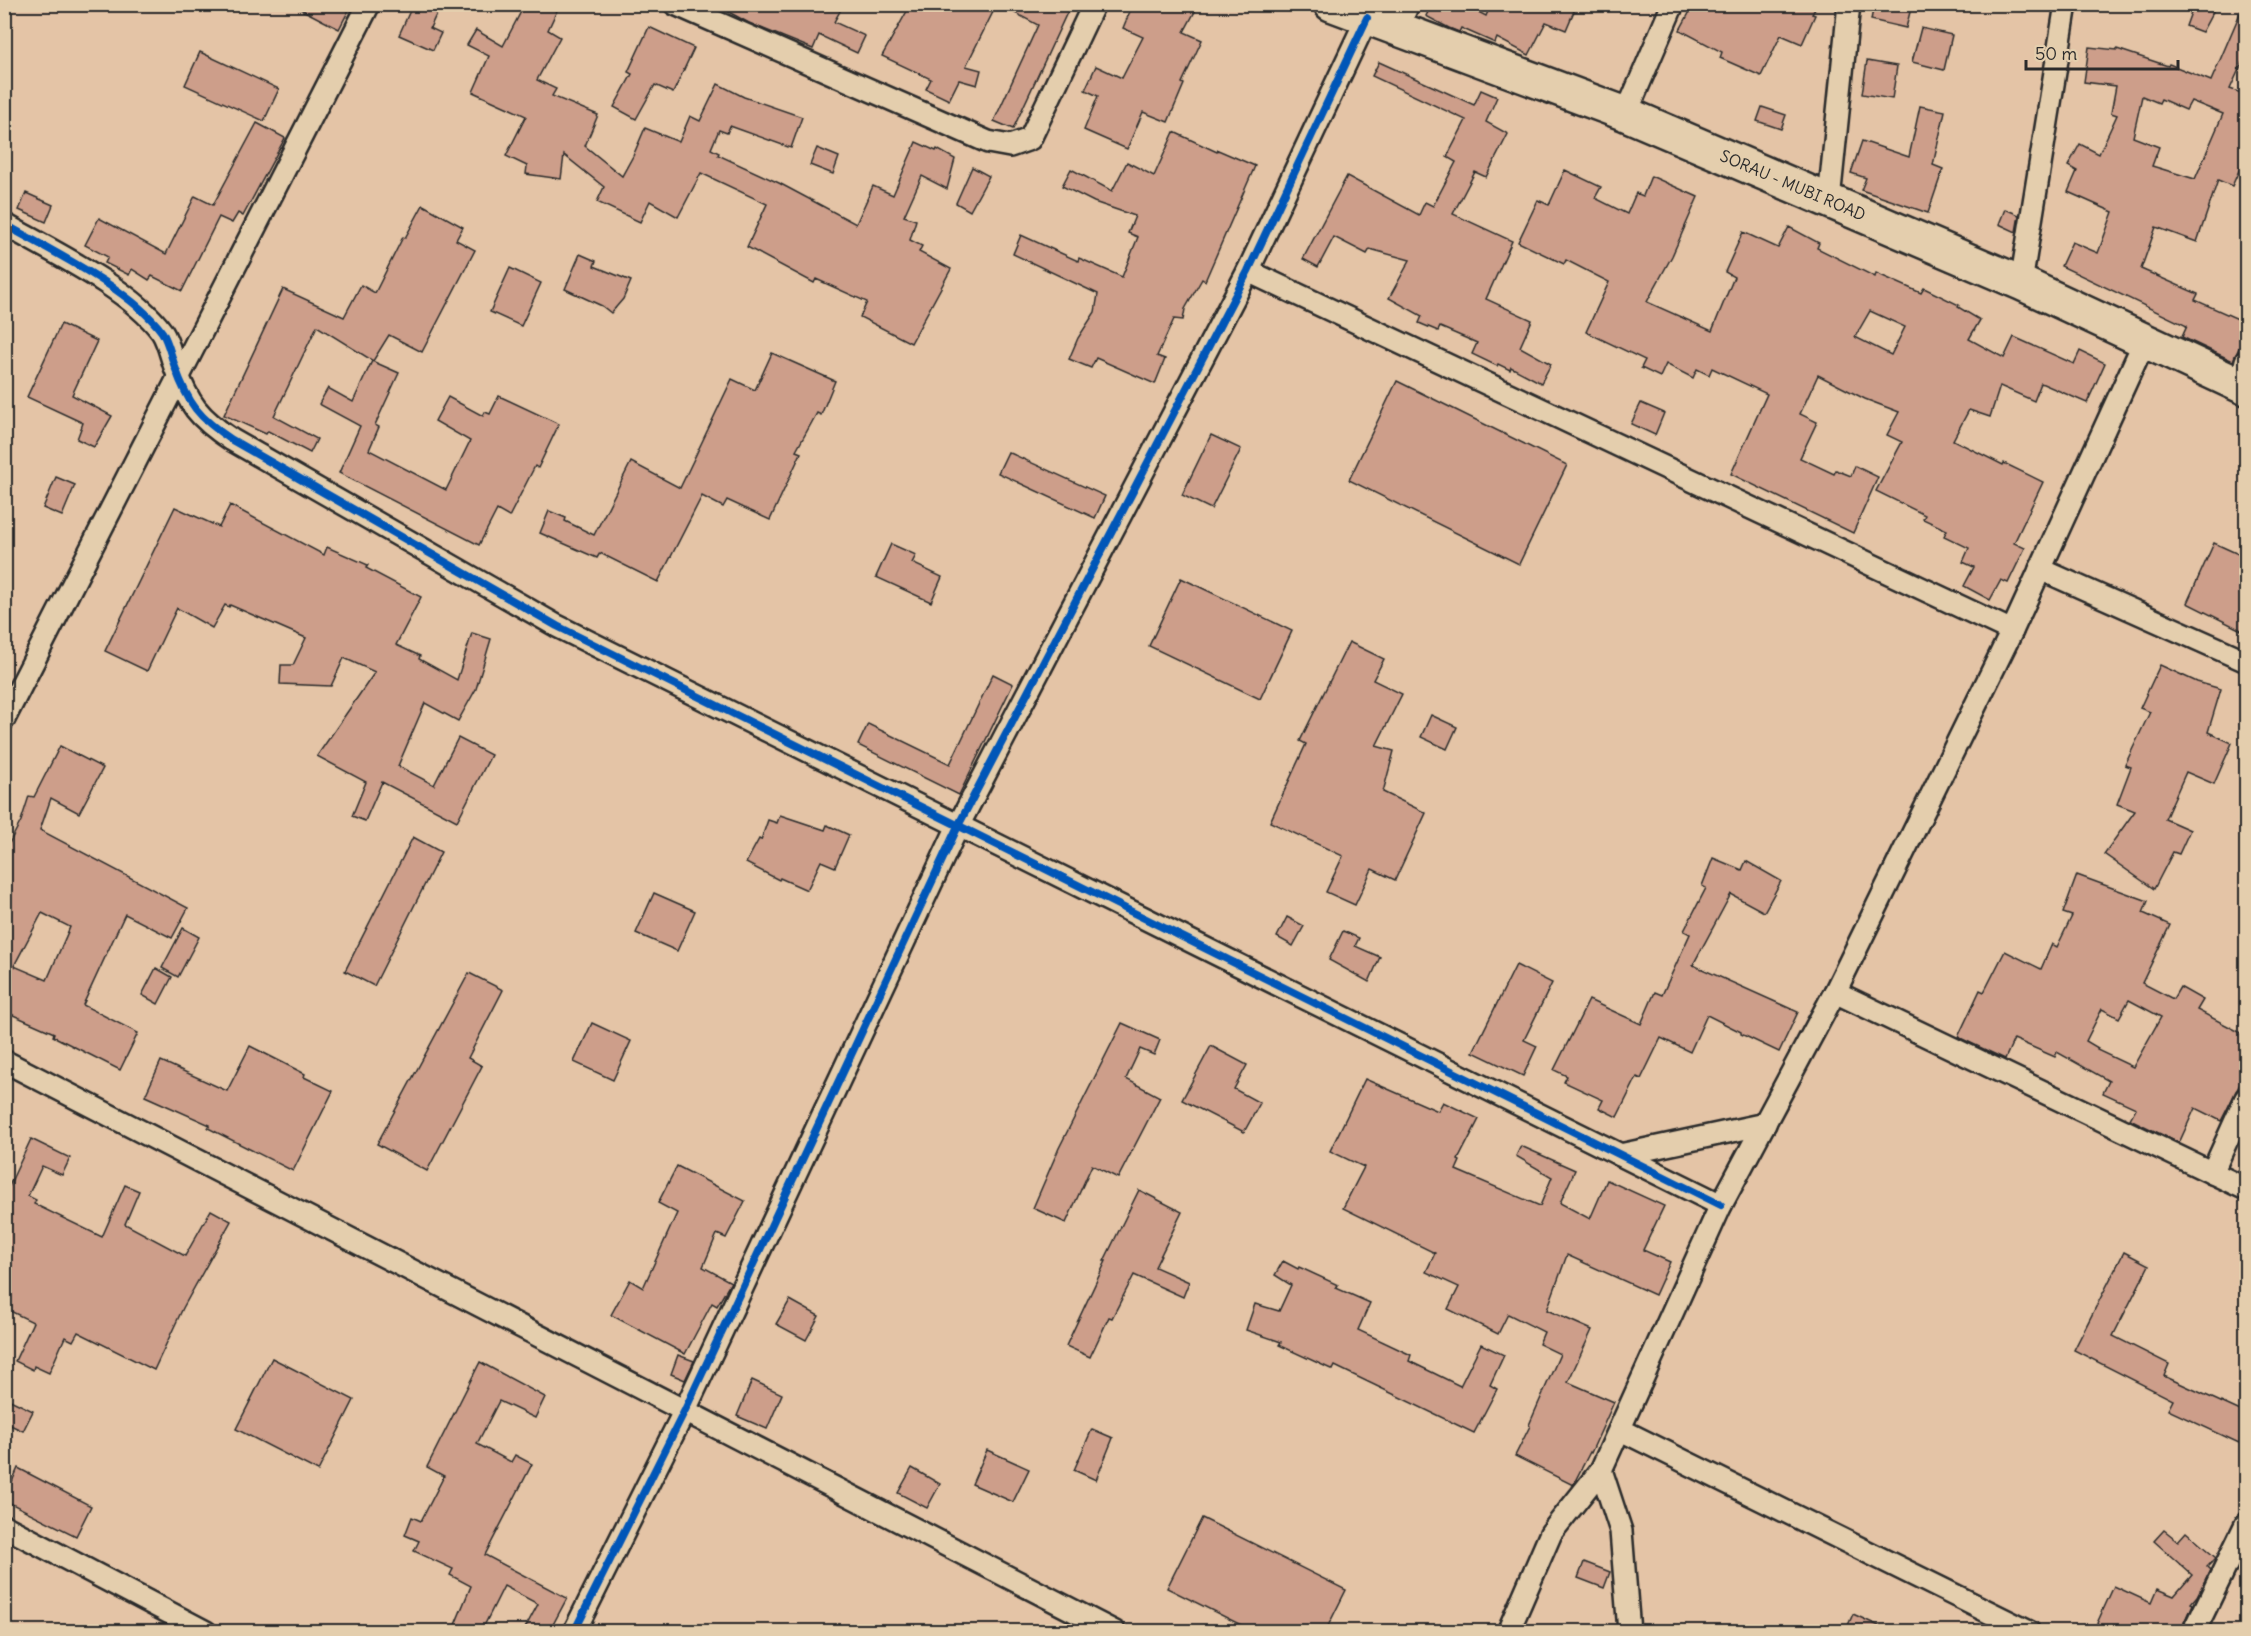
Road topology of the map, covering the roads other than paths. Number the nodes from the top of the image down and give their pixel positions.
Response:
1 (369, 4) edge
2 (675, 4) edge
3 (1094, 4) edge
4 (1331, 4) edge
5 (1673, 4) edge
6 (1849, 4) edge
7 (2066, 4) edge
8 (1402, 16) edge
9 (1367, 18) junction
10 (1626, 114) junction
11 (1829, 200) junction
12 (4, 224) edge
13 (1248, 271) junction
14 (2021, 283) junction
15 (2145, 340) junction
16 (178, 377) junction
17 (2244, 378) edge
18 (2040, 569) junction
19 (2012, 631) junction
20 (2247, 661) edge
21 (4, 719) edge
22 (958, 826) junction
23 (1835, 992) junction
24 (4, 1061) edge
25 (2247, 1098) edge
26 (1765, 1124) junction
27 (1620, 1155) junction
28 (2212, 1173) junction
29 (2247, 1189) edge
30 (1721, 1205) junction
31 (685, 1410) junction
32 (1621, 1430) junction
33 (1601, 1470) junction
34 (2247, 1524) edge
35 (4, 1526) edge
36 (206, 1632) edge
37 (574, 1632) edge
38 (1115, 1632) edge
39 (1508, 1632) edge
40 (1629, 1632) edge
41 (2029, 1632) edge
42 (2194, 1632) edge

1 - 16 street
2 - 3 street
4 - 9 main road, SORAU - MUBI ROAD
5 - 10 street
6 - 11 street
7 - 14 street
8 - 9 main road, SORAU - MUBI ROAD
8 - 10 main road, SORAU - MUBI ROAD
9 - 13 street
10 - 11 main road, SORAU - MUBI ROAD
11 - 14 main road, SORAU - MUBI ROAD
12 - 16 street
13 - 19 street
13 - 22 street
14 - 15 main road, SORAU - MUBI ROAD
15 - 17 main road, SORAU - MUBI ROAD
15 - 18 street
16 - 21 street
16 - 22 street
18 - 19 street
18 - 20 street
19 - 23 street
22 - 27 street
22 - 31 street
23 - 26 street
23 - 28 street
24 - 31 street
25 - 28 street
26 - 27 street
26 - 30 street
27 - 30 street
28 - 29 street
30 - 32 street
31 - 37 street
31 - 38 street
32 - 33 street
32 - 41 street
33 - 39 street
33 - 40 street
34 - 42 street
35 - 36 street

